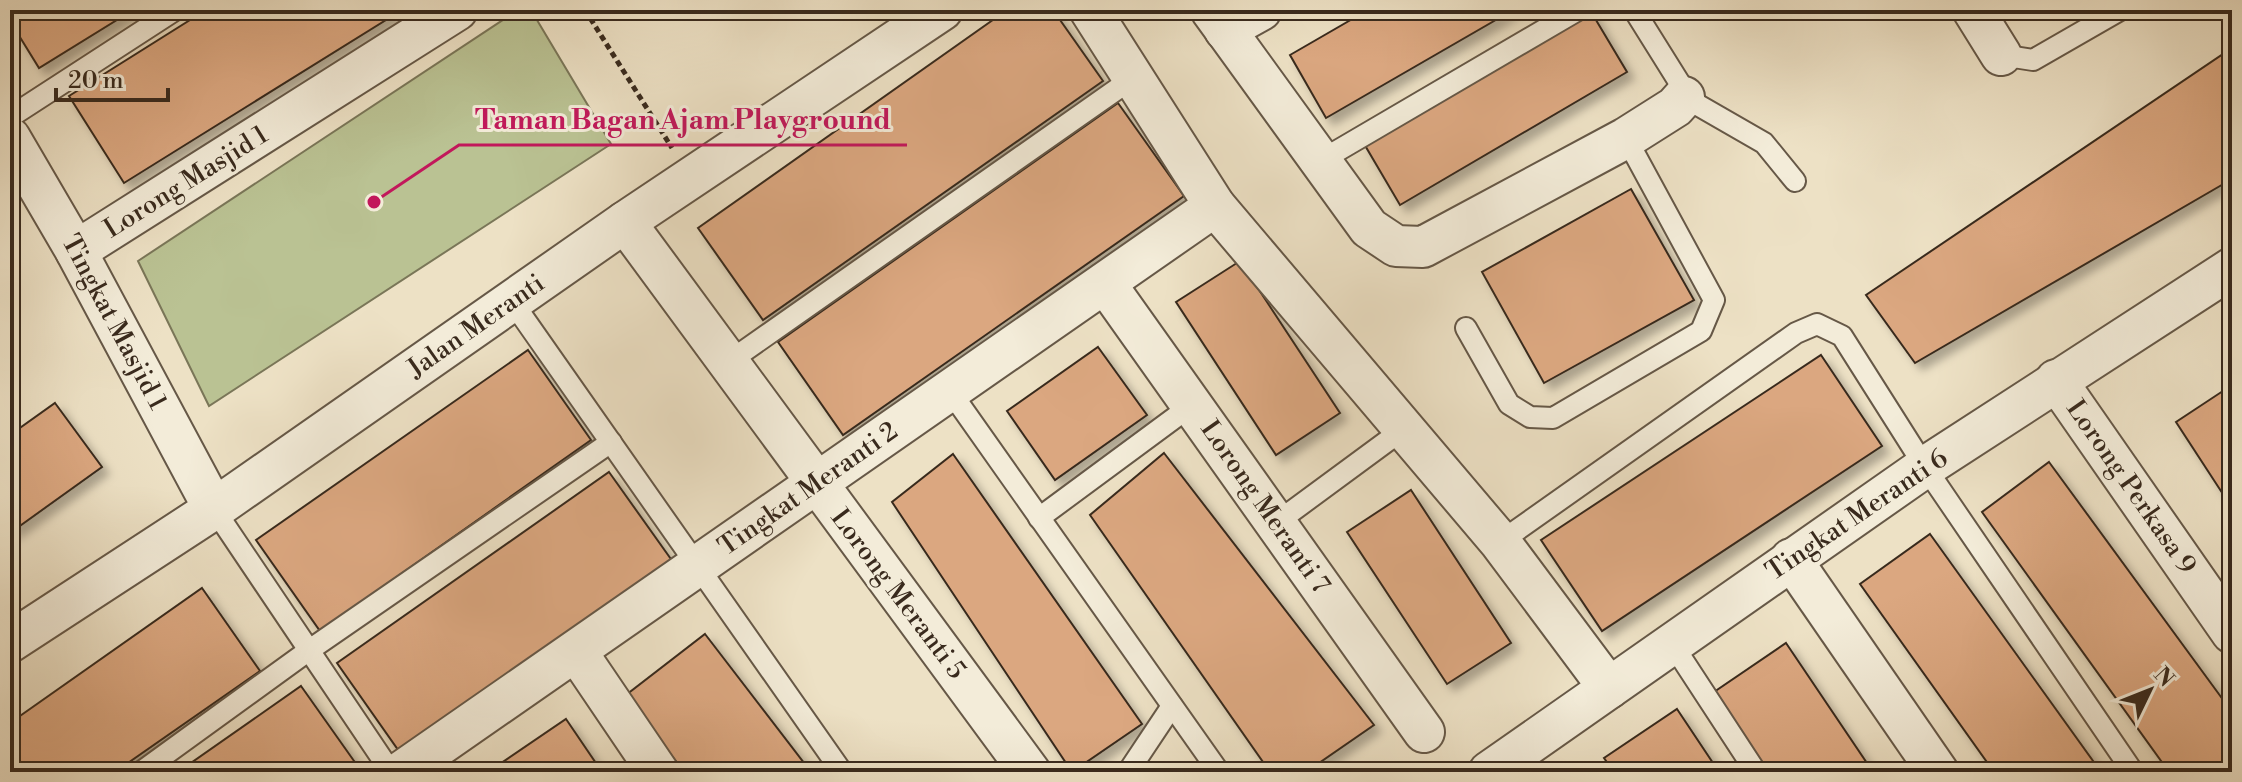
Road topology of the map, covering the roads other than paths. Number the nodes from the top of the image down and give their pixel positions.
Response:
1 (175, 10) edge
2 (457, 10) edge
3 (942, 10) edge
4 (1090, 10) edge
5 (1261, 10) edge
6 (1578, 10) edge
7 (1634, 10) edge
8 (1973, 10) edge
9 (2120, 10) edge
10 (1218, 20) edge
11 (2001, 55) joint
12 (1133, 78) junction
13 (1684, 97) junction
14 (10, 117) edge
15 (10, 138) edge
16 (1626, 138) junction
17 (1320, 161) junction
18 (1795, 181) dead end
19 (1215, 206) junction
20 (625, 222) junction
21 (76, 251) junction
22 (2232, 268) edge
23 (1105, 283) junction
24 (511, 300) junction
25 (1466, 328) dead end
26 (727, 363) junction
27 (2056, 380) junction
28 (950, 391) junction
29 (1192, 405) junction
30 (1405, 428) junction
31 (611, 442) junction
32 (1925, 467) junction
33 (816, 484) junction
34 (214, 509) junction
35 (1039, 518) junction
36 (1276, 523) junction
37 (1500, 542) junction
38 (1791, 559) junction
39 (698, 565) junction
40 (2232, 633) edge
41 (10, 642) edge
42 (1671, 642) junction
43 (308, 651) junction
44 (576, 651) junction
45 (1609, 688) junction
46 (1172, 706) junction
47 (1424, 732) dead end
48 (1540, 758) edge
49 (141, 772) edge
50 (391, 772) edge
51 (401, 772) edge
52 (658, 772) edge
53 (842, 772) edge
54 (1030, 772) edge
55 (1128, 772) edge
56 (1219, 772) edge
57 (1489, 772) edge
58 (1756, 772) edge
59 (1938, 772) edge
60 (2133, 772) edge

1 - 14 lane
2 - 21 street, Lorong Masjid 1
3 - 20 street, Jalan Meranti
4 - 12 street
5 - 10 street
6 - 17 lane
7 - 13 lane
8 - 11 street
9 - 11 lane
10 - 17 street
12 - 19 street
12 - 26 lane
13 - 16 street
13 - 18 lane
15 - 21 street, Tingkat Masjid 1
16 - 17 street
16 - 25 lane
19 - 23 street, Tingkat Meranti 2
19 - 30 street
20 - 24 street, Jalan Meranti
20 - 26 street, Lorong Meranti 5
21 - 34 street, Tingkat Masjid 1
22 - 27 street, Tingkat Meranti 6
23 - 28 street, Tingkat Meranti 2
23 - 29 street, Lorong Meranti 7
24 - 31 lane
24 - 34 street, Jalan Meranti
26 - 33 street, Lorong Meranti 5
27 - 32 street, Tingkat Meranti 6
27 - 40 street, Lorong Perkasa 9
28 - 33 street, Tingkat Meranti 2
28 - 35 lane
29 - 35 lane
29 - 36 street, Lorong Meranti 7
30 - 36 lane
30 - 37 street
31 - 39 lane
31 - 43 lane
32 - 37 lane
32 - 38 street, Tingkat Meranti 6
32 - 60 lane
33 - 39 street, Tingkat Meranti 2
33 - 54 street, Lorong Meranti 5
34 - 41 street, Jalan Meranti
34 - 43 lane
35 - 46 lane
36 - 47 street, Lorong Meranti 7
37 - 45 street
38 - 42 street, Tingkat Meranti 6
38 - 59 street
39 - 44 street, Tingkat Meranti 2
39 - 53 lane
42 - 45 street, Tingkat Meranti 6
42 - 58 lane
43 - 49 lane
43 - 50 lane
44 - 51 street, Tingkat Meranti 2
44 - 52 street
45 - 48 street, Tingkat Meranti 6
46 - 55 lane
46 - 56 lane
48 - 57 street, Tingkat Meranti 6

